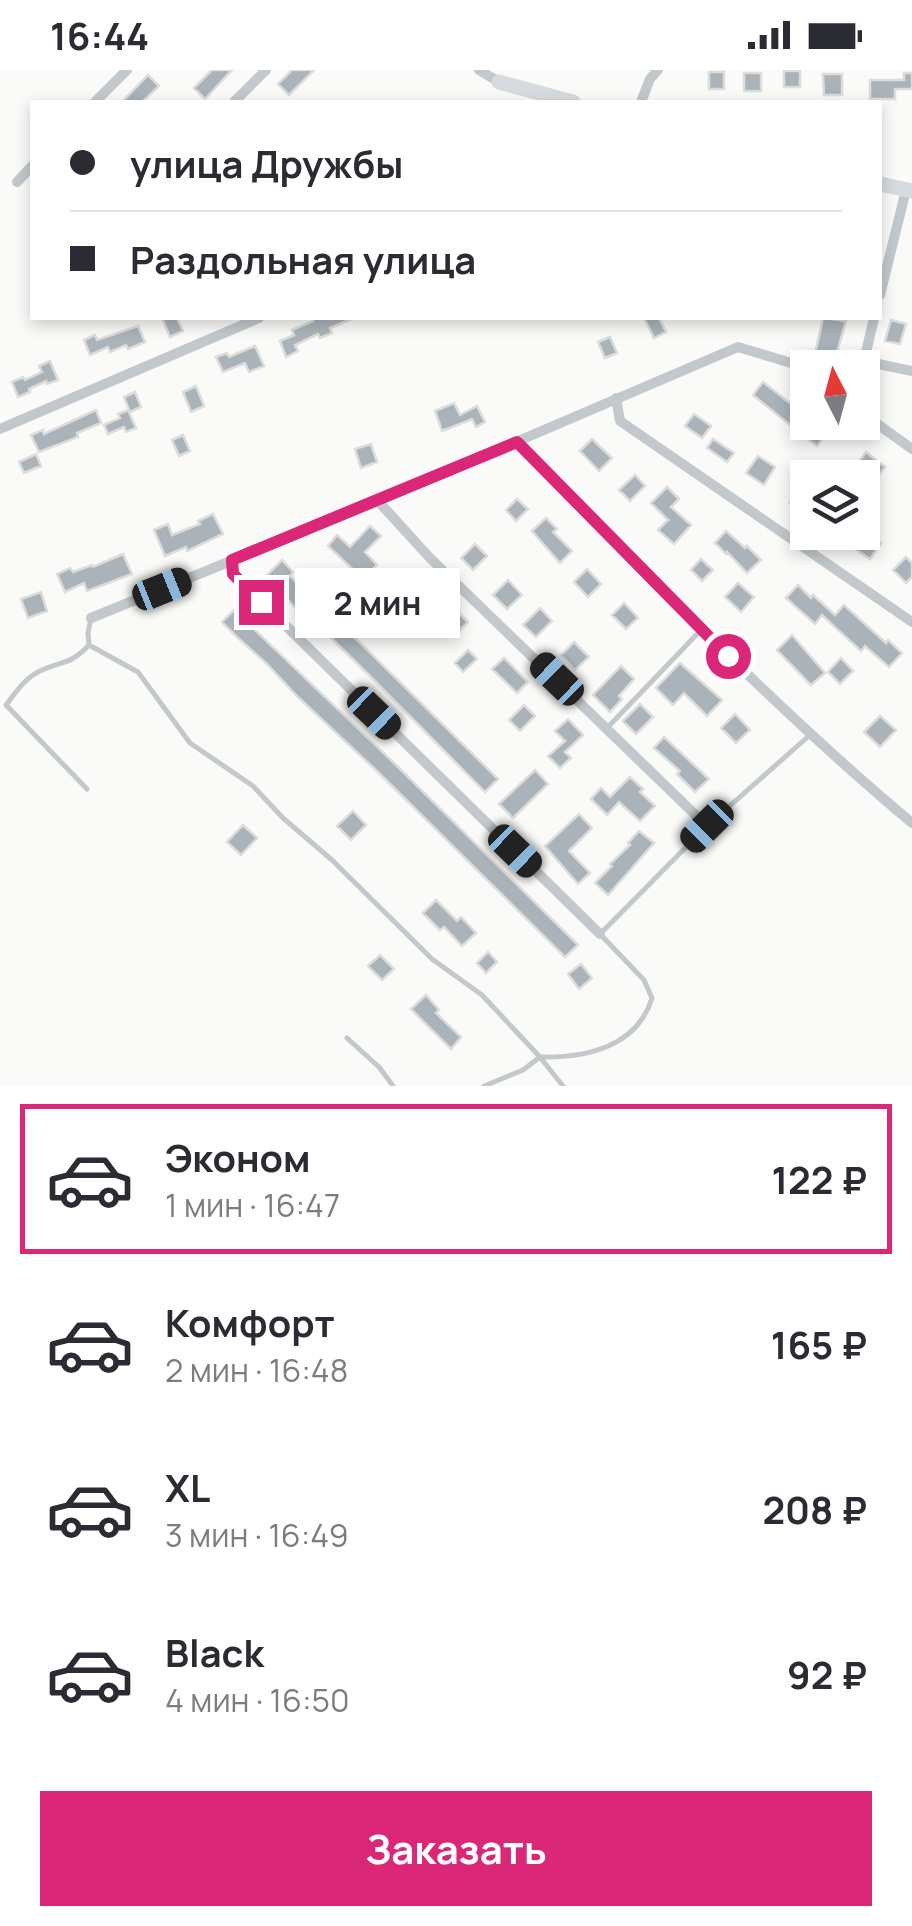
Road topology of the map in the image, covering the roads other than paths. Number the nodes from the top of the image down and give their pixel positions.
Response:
1 (127, 70) edge
2 (266, 70) edge
3 (479, 70) edge
4 (658, 70) edge
5 (499, 82) joint
6 (97, 100) edge
7 (236, 100) edge
8 (566, 100) edge
9 (642, 100) edge
10 (30, 168) edge
11 (17, 182) dead end
12 (882, 184) edge
13 (909, 190) edge
14 (882, 288) edge
15 (254, 320) edge
16 (873, 320) edge
17 (864, 350) edge
18 (790, 363) edge
19 (880, 367) edge
20 (912, 372) edge
21 (616, 398) junction
22 (880, 426) edge
23 (0, 429) edge
24 (517, 442) junction
25 (912, 449) edge
26 (378, 502) junction
27 (232, 560) junction
28 (92, 618) joint
29 (912, 622) edge
30 (700, 630) junction
31 (89, 644) junction
32 (3, 705) edge
33 (608, 728) junction
34 (811, 734) junction
35 (87, 789) dead end
36 (912, 823) edge
37 (707, 826) junction
38 (600, 934) junction
39 (348, 1038) dead end
40 (540, 1056) junction
41 (393, 1086) edge
42 (484, 1086) edge
43 (563, 1086) edge

1 - 6 street
2 - 7 street
3 - 5 street
4 - 9 street
5 - 8 street
10 - 11 street
12 - 13 street
13 - 14 street
15 - 23 street
16 - 17 street
18 - 21 street
19 - 20 street
21 - 24 street
21 - 29 street
22 - 25 street
24 - 26 street
24 - 30 street
26 - 27 street
26 - 33 street
27 - 28 street
27 - 38 street
28 - 31 lane
30 - 33 lane
30 - 34 street
31 - 32 lane
31 - 40 lane
32 - 35 lane
33 - 37 street
34 - 36 street
34 - 37 lane
37 - 38 lane
38 - 40 lane
39 - 41 lane
40 - 42 lane
40 - 43 lane

